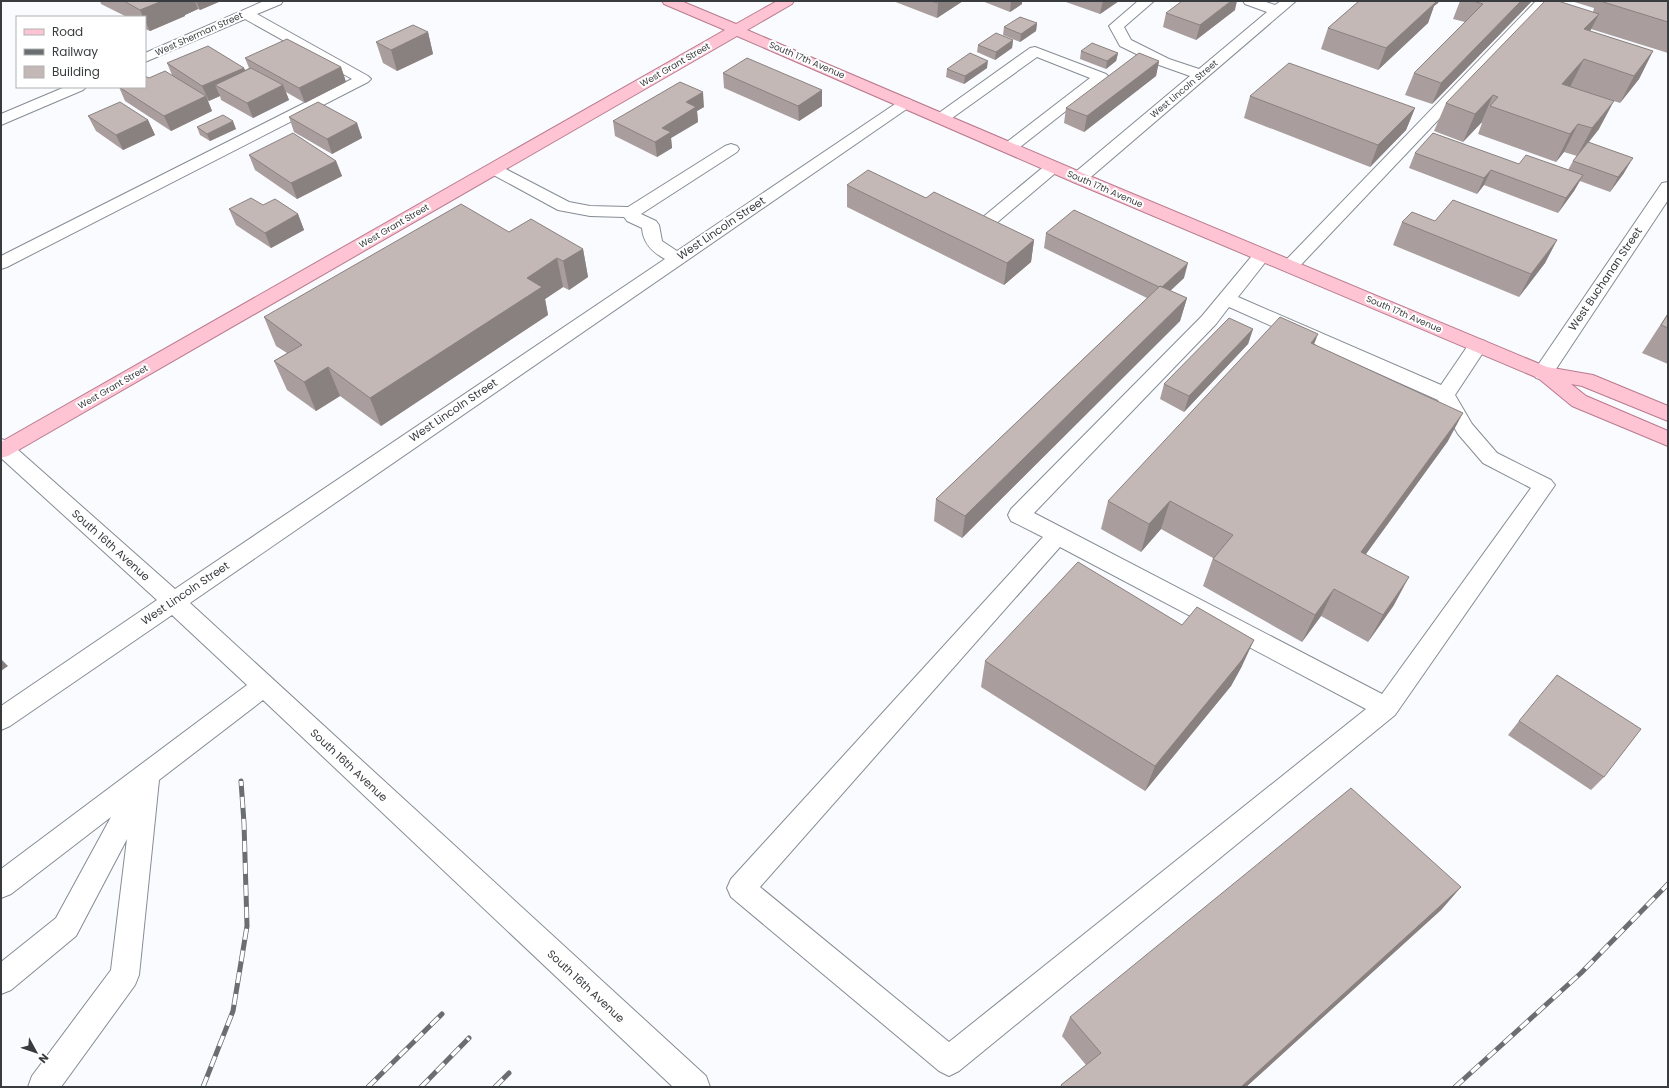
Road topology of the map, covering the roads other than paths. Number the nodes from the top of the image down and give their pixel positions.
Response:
1 (276, 1) edge
2 (669, 1) edge
3 (787, 1) edge
4 (1147, 1) edge
5 (1250, 1) edge
6 (1289, 1) edge
7 (1544, 1) edge
8 (1277, 11) junction
9 (246, 14) junction
10 (736, 30) junction
11 (146, 58) edge
12 (1201, 75) junction
13 (76, 88) edge
14 (906, 103) junction
15 (942, 118) junction
16 (1, 120) edge
17 (1009, 148) junction
18 (731, 149) dead end
19 (1053, 166) junction
20 (494, 169) junction
21 (1079, 178) junction
22 (1668, 187) edge
23 (947, 209) edge
24 (632, 212) junction
25 (1262, 255) junction
26 (677, 258) junction
27 (1, 263) edge
28 (1290, 266) junction
29 (1227, 299) junction
30 (1478, 345) junction
31 (1542, 372) junction
32 (1445, 395) junction
33 (1668, 414) edge
34 (1668, 439) edge
35 (2, 448) edge
36 (1057, 536) junction
37 (173, 601) junction
38 (264, 686) junction
39 (1386, 708) junction
40 (1, 719) edge
41 (147, 774) junction
42 (1, 885) edge
43 (1, 980) edge
44 (43, 1087) edge
45 (695, 1087) edge

1 - 9 street, West Sherman Street
2 - 10 main road, South 17th Avenue
3 - 10 main road, West Grant Street
4 - 12 street
5 - 8 street
6 - 8 street, West Lincoln Street
7 - 28 street
8 - 12 street, West Lincoln Street
9 - 11 street, West Sherman Street
9 - 27 street
10 - 14 main road, South 17th Avenue
10 - 20 main road, West Grant Street
12 - 21 street, West Lincoln Street
13 - 16 street
14 - 15 main road, South 17th Avenue
14 - 26 street, West Lincoln Street
15 - 17 main road, South 17th Avenue
15 - 17 street
17 - 19 main road, South 17th Avenue
18 - 24 street
19 - 21 main road, South 17th Avenue
19 - 23 street
20 - 24 street
20 - 35 main road, West Grant Street
21 - 25 main road, South 17th Avenue
22 - 31 street, West Buchanan Street
24 - 26 street
25 - 28 main road, South 17th Avenue
25 - 29 street
26 - 37 street, West Lincoln Street
28 - 30 main road, South 17th Avenue
29 - 32 street
29 - 36 street
30 - 31 main road, South 17th Avenue
30 - 32 street
31 - 33 main road, South 17th Avenue
31 - 34 main road, South 17th Avenue
32 - 39 street
35 - 37 street, South 16th Avenue
36 - 39 street
36 - 39 street
37 - 38 street, South 16th Avenue
37 - 40 street, West Lincoln Street
38 - 41 street
38 - 45 street, South 16th Avenue
41 - 42 street
41 - 43 street
41 - 44 street

